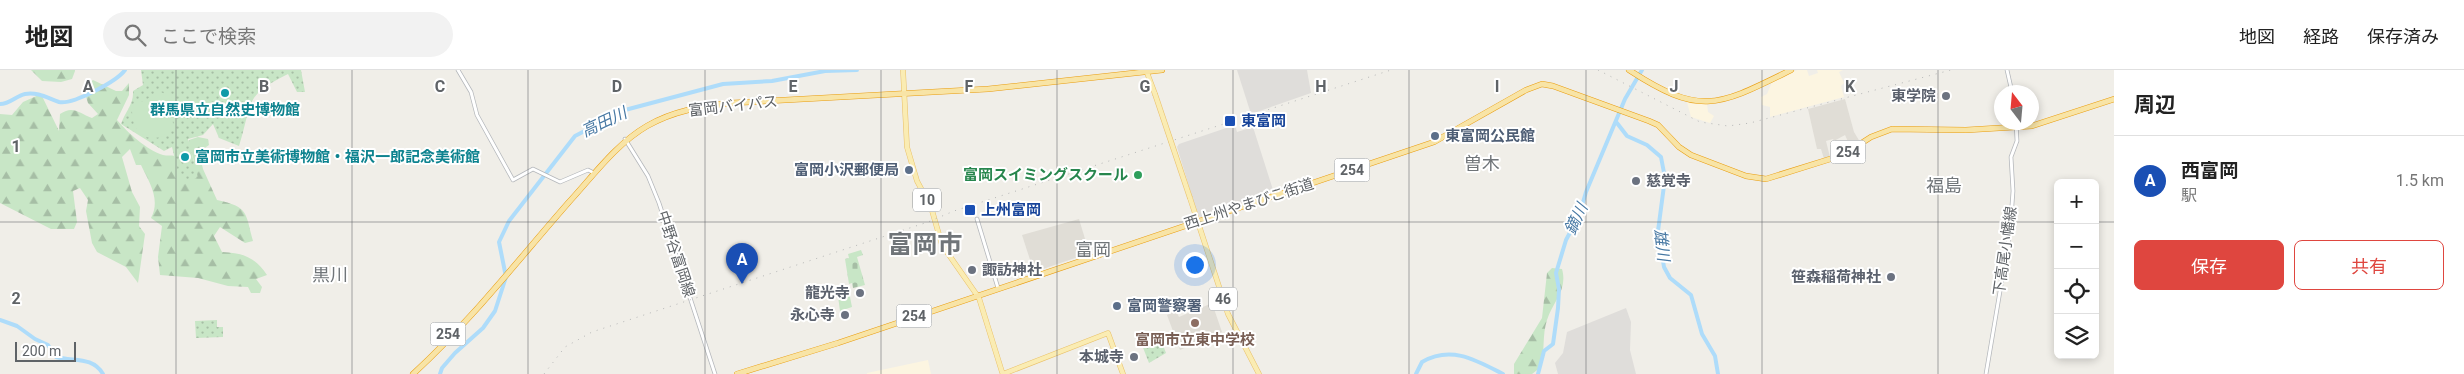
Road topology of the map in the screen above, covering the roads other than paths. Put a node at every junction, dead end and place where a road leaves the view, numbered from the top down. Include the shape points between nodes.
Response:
1 (458, 70) edge
2 (903, 70) edge
3 (1138, 70) edge
4 (1162, 70) edge
5 (1629, 70) edge
6 (1633, 70) edge
7 (1784, 70) edge
8 (1791, 70) edge
9 (2006, 70) edge
10 (1147, 71) edge
11 (2010, 85) edge
12 (1655, 86) junction
13 (904, 92) junction
14 (2114, 99) edge
15 (2039, 125) edge
16 (1994, 127) edge
17 (2016, 130) edge
18 (625, 140) junction
19 (614, 152) junction
20 (615, 160) dead end
21 (584, 172) junction
22 (594, 173) junction
23 (586, 180) junction
24 (977, 219) dead end
25 (1197, 220) junction
26 (511, 265) junction
27 (998, 288) junction
28 (486, 294) junction
29 (977, 296) junction
30 (408, 374) edge
31 (413, 374) edge
32 (715, 374) edge
33 (737, 374) edge
34 (1004, 374) edge
35 (1123, 374) edge
36 (1259, 374) edge
37 (1986, 374) edge

1 - 21 main road via 471,92 477,115 513,180 532,169 560,182
2 - 13 main road, 10
3 - 13 highway, 富岡バイパス / 254 via 1009,85
4 - 10 highway, 富岡バイパス / 254
5 - 12 highway
6 - 12 highway
7 - 12 highway via 1734,93 1715,98 1683,96
8 - 12 highway via 1738,95 1713,101 1683,99
9 - 11 main road
10 - 13 highway, 富岡バイパス / 254 via 1013,87
10 - 25 main road, 46, bridge
13 - 18 highway, 富岡バイパス / 254 via 694,105 658,117
13 - 29 main road, 10 via 907,147 917,181 931,206 942,245
14 - 15 highway, 西上州やまびこ街道 / 254
16 - 25 highway, 西上州やまびこ街道 / 254 via 1892,129 1871,137 1843,155 1766,179 1746,176 1692,155 1658,125 1643,118 1553,86 1538,85 1434,142
17 - 37 main road, 下高尾小幡線 via 2017,141 2011,154 2010,232
18 - 19 highway, 富岡バイパス / 254
18 - 22 highway, 富岡バイパス / 254
18 - 32 main road, 中野谷富岡線 via 648,176 659,203
19 - 20 highway
19 - 22 highway, 富岡バイパス / 254
21 - 22 main road
21 - 23 main road
22 - 23 highway, 富岡バイパス / 254
22 - 26 highway, 富岡バイパス / 254
23 - 26 highway, 富岡バイパス / 254
24 - 27 main road
25 - 27 highway, 西上州やまびこ街道 / 254
25 - 36 main road, 46 via 1228,314
26 - 28 highway, 富岡バイパス / 254
27 - 29 highway, 西上州やまびこ街道 / 254
28 - 30 highway, 富岡バイパス / 254
28 - 31 highway, 富岡バイパス / 254
29 - 33 highway, 西上州やまびこ街道 / 254
29 - 34 main road
34 - 35 main road via 1108,333

